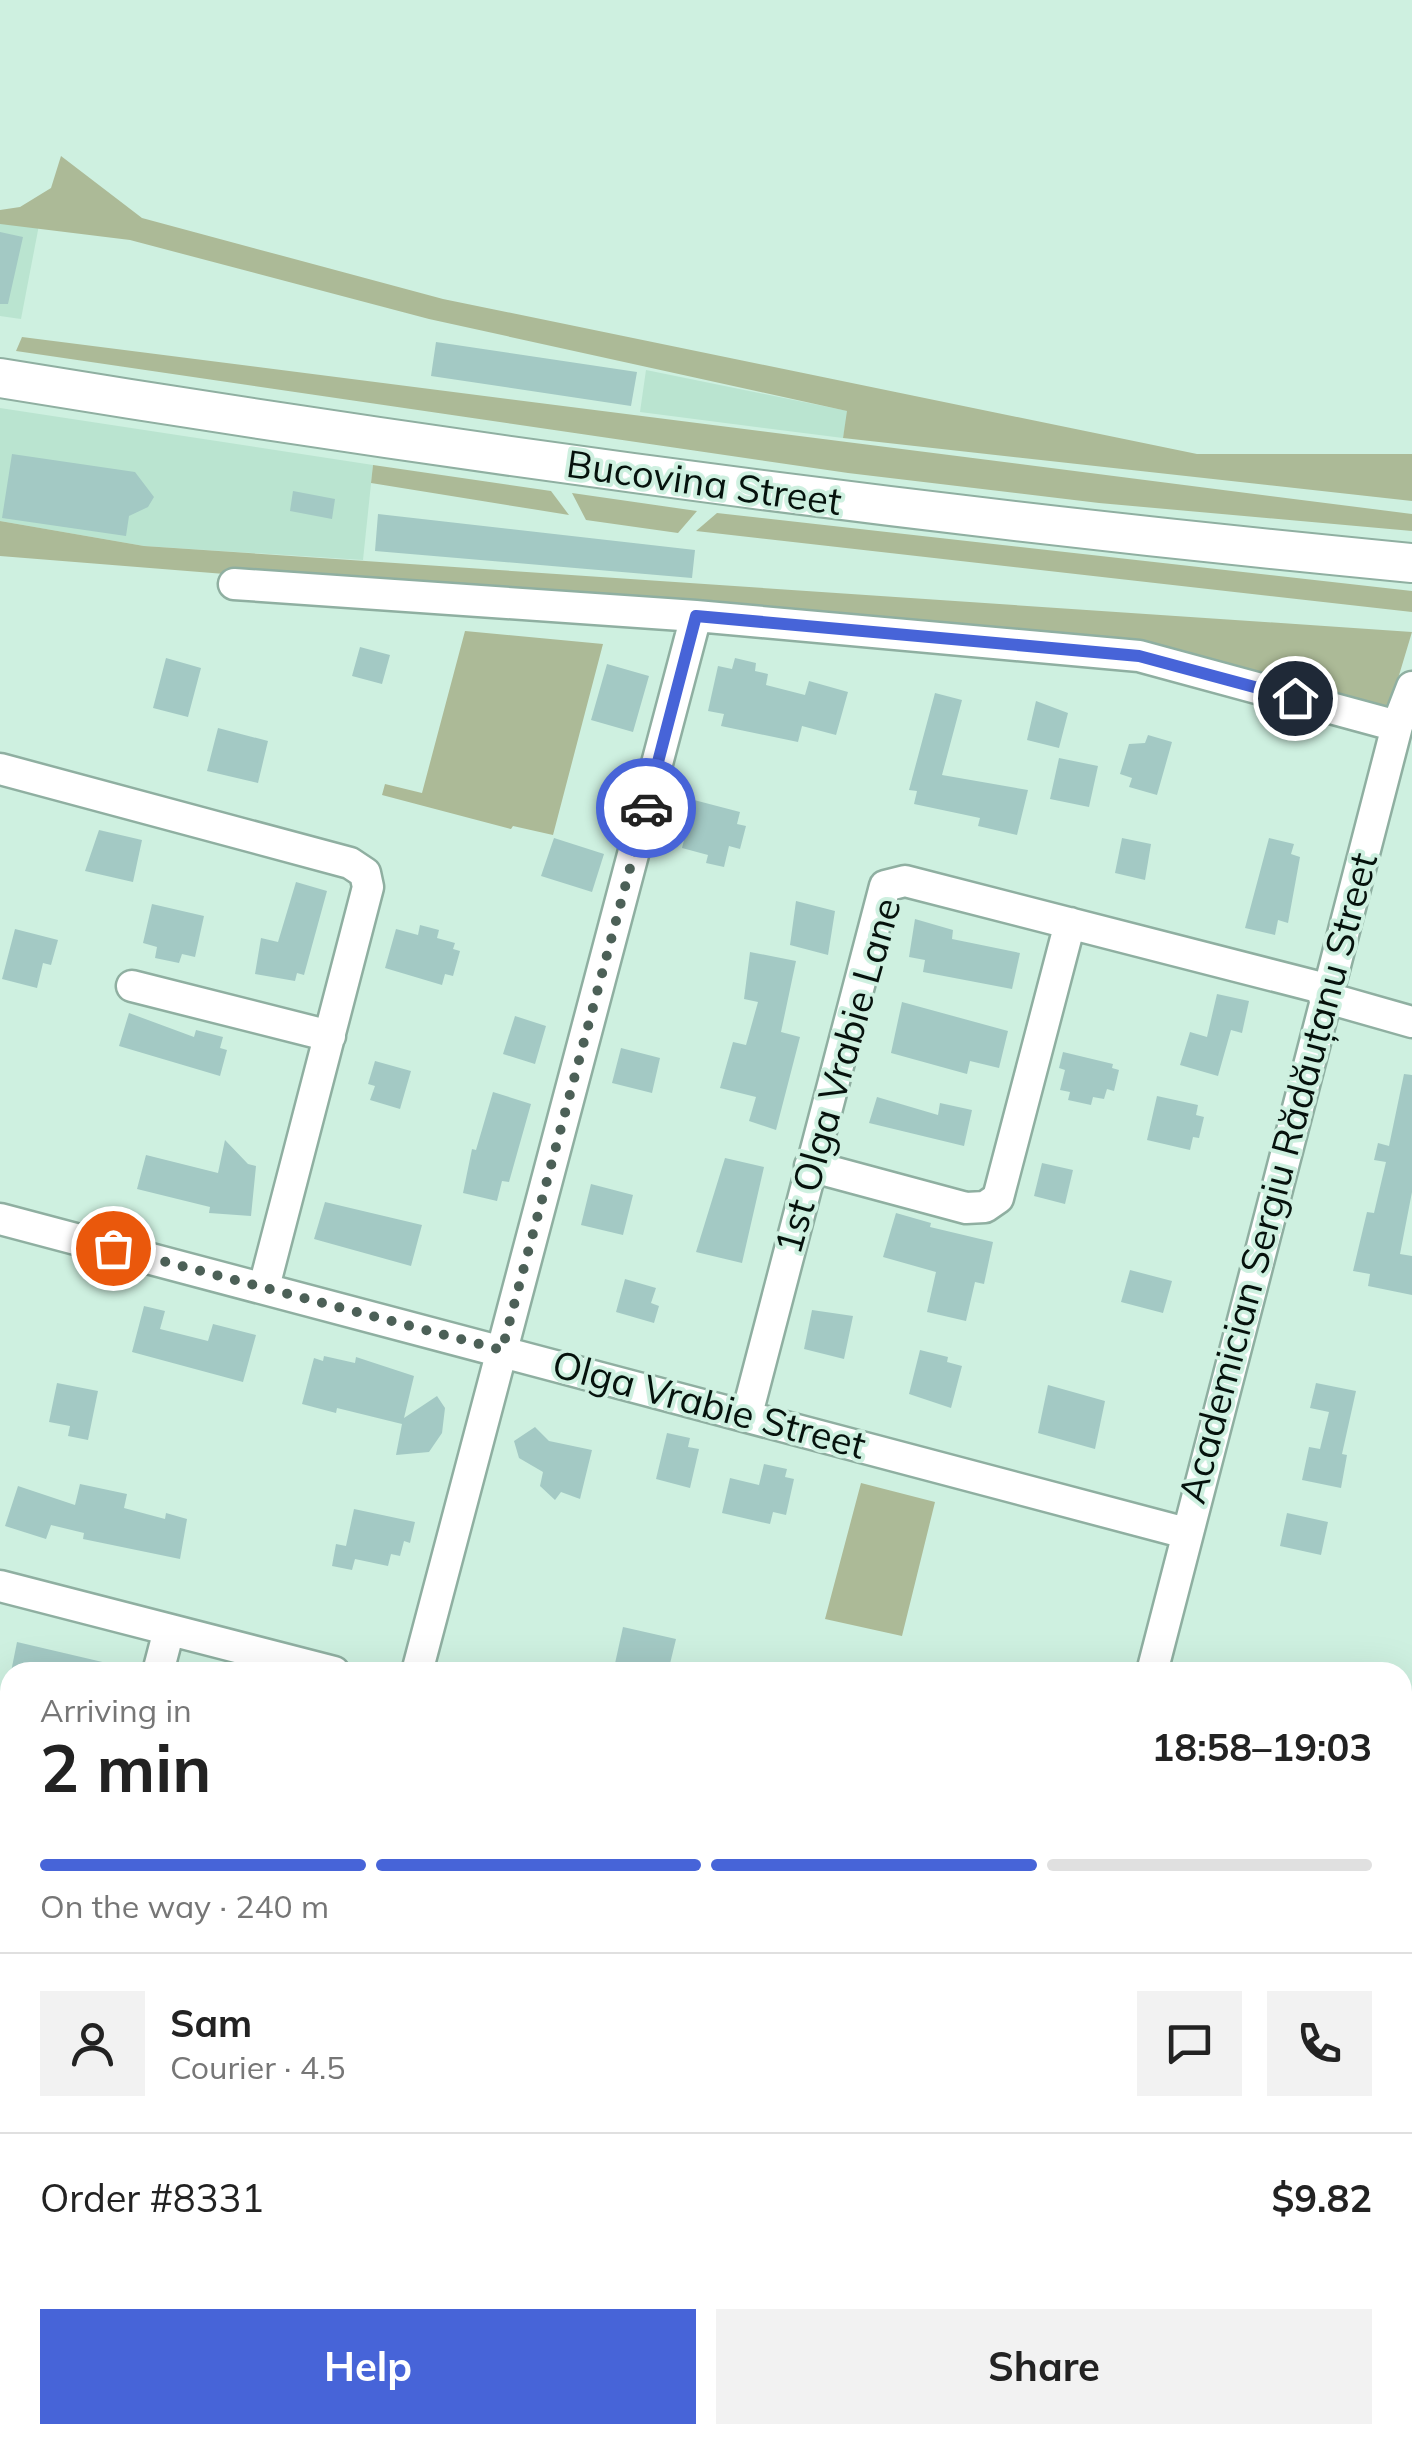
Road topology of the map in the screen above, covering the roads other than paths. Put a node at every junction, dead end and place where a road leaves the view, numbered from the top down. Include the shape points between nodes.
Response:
1 (0, 378) edge
2 (1412, 564) edge
3 (234, 584) dead end
4 (696, 616) junction
5 (1412, 687) edge
6 (1397, 726) junction
7 (0, 769) edge
8 (1070, 922) junction
9 (132, 986) dead end
10 (1325, 993) junction
11 (1412, 1022) edge
12 (330, 1036) junction
13 (810, 1166) junction
14 (0, 1219) edge
15 (264, 1287) junction
16 (502, 1350) junction
17 (746, 1414) junction
18 (1186, 1533) junction
19 (0, 1586) edge
20 (169, 1630) junction
21 (161, 1662) edge
22 (295, 1662) edge
23 (421, 1662) edge
24 (1154, 1662) edge

1 - 2 main road, Bucovina Street via 760,492
3 - 4 street
4 - 6 street via 1139,656
4 - 16 street
5 - 6 street, Academician Sergiu Rădăuțanu Street
6 - 10 street, Academician Sergiu Rădăuțanu Street
7 - 12 street via 358,866 368,887
8 - 10 street, 1st Olga Vrabie Lane
8 - 13 street, 1st Olga Vrabie Lane via 905,880 886,886
8 - 13 street via 998,1198 966,1208
9 - 12 street
10 - 11 street, 1st Olga Vrabie Lane
10 - 18 street, Academician Sergiu Rădăuțanu Street
12 - 15 street
13 - 17 street, 1st Olga Vrabie Lane
14 - 15 street, Olga Vrabie Street
15 - 16 street, Olga Vrabie Street
16 - 17 street, Olga Vrabie Street
16 - 23 street
17 - 18 street, Olga Vrabie Street
18 - 24 street, Academician Sergiu Rădăuțanu Street
19 - 20 street
20 - 21 street
20 - 22 street

